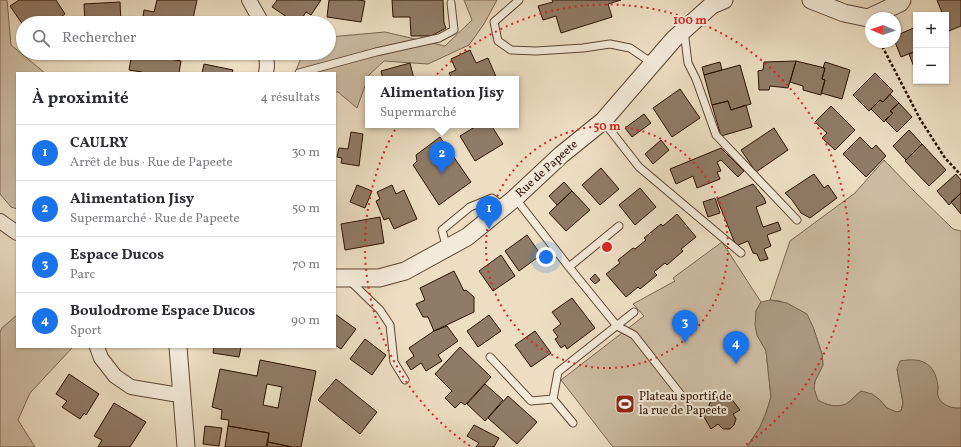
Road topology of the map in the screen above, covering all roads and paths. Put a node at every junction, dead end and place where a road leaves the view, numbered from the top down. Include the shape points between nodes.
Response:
1 (249, 0) edge
2 (519, 0) edge
3 (724, 0) edge
4 (811, 0) edge
5 (902, 0) edge
6 (451, 3) dead end
7 (258, 16) edge
8 (684, 29) junction
9 (883, 48) edge
10 (267, 60) edge
11 (652, 63) junction
12 (266, 72) edge
13 (303, 72) edge
14 (603, 121) junction
15 (961, 175) edge
16 (510, 203) junction
17 (797, 220) dead end
18 (0, 221) edge
19 (619, 226) dead end
20 (16, 232) edge
21 (741, 253) dead end
22 (568, 267) junction
23 (341, 278) edge
24 (634, 312) dead end
25 (617, 326) junction
26 (96, 348) edge
27 (178, 348) edge
28 (490, 357) dead end
29 (405, 380) dead end
30 (182, 394) junction
31 (681, 395) dead end
32 (553, 399) junction
33 (573, 423) dead end
34 (186, 447) edge

1 - 7 street
2 - 11 lane via 494,22 498,41 511,50 561,50 610,44 630,48
3 - 8 street, Rue de Papeete via 712,4
4 - 5 street via 844,13 868,18
6 - 13 lane via 454,30 439,38
8 - 11 street, Rue de Papeete
8 - 17 lane via 688,63 716,135
9 - 15 path via 920,119 945,158
10 - 12 street
11 - 14 street, Rue de Papeete
14 - 16 street, Rue de Papeete
14 - 21 lane via 639,167
16 - 22 lane
16 - 23 street, Rue de Papeete via 467,236 405,271 379,278
18 - 20 street
19 - 22 lane
22 - 25 lane
23 - 29 lane via 380,310 390,324 394,362
24 - 25 lane
25 - 31 lane via 634,335
25 - 32 lane via 558,372
26 - 30 street via 115,376 131,387
27 - 30 street
28 - 32 lane via 531,401
30 - 34 street
32 - 33 lane

